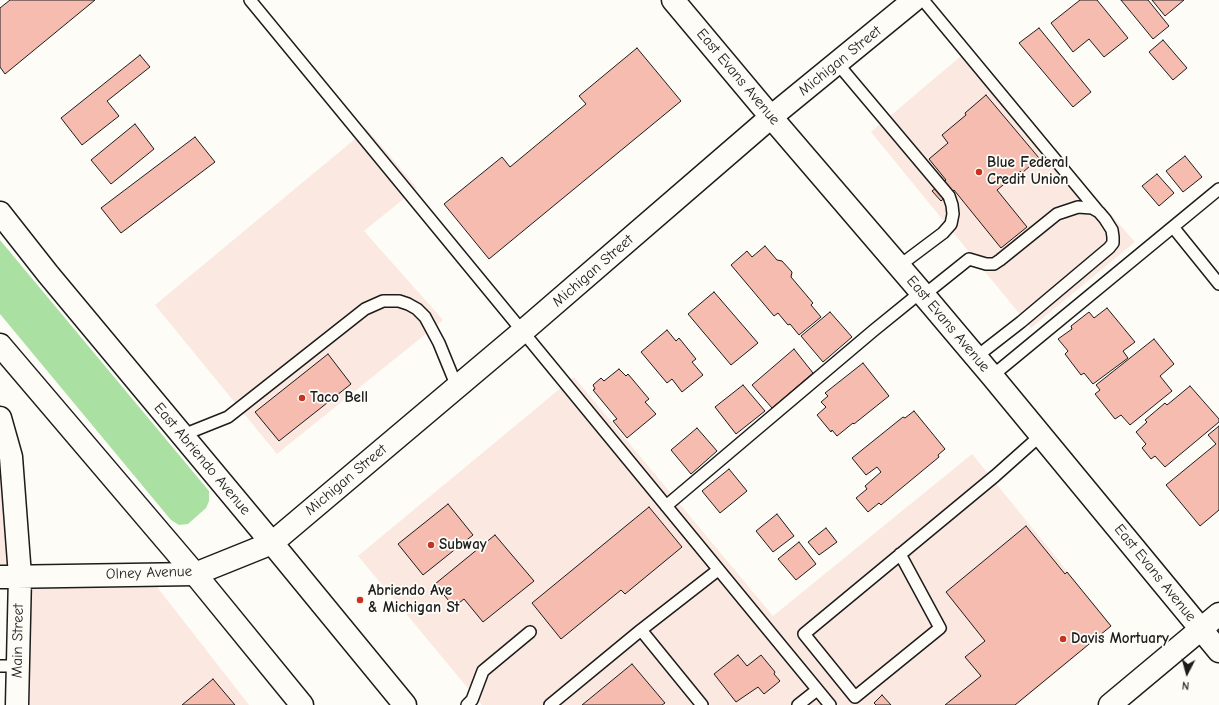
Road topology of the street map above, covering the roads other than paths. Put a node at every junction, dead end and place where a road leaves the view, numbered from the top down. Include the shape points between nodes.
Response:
1 (250, 0) edge
2 (673, 0) edge
3 (914, 0) edge
4 (922, 0) edge
5 (837, 63) junction
6 (770, 117) junction
7 (1219, 189) edge
8 (1099, 212) junction
9 (0, 213) edge
10 (1173, 227) junction
11 (899, 266) junction
12 (1219, 284) edge
13 (922, 294) junction
14 (522, 332) junction
15 (0, 345) edge
16 (976, 357) junction
17 (992, 376) junction
18 (457, 387) junction
19 (0, 418) edge
20 (183, 435) junction
21 (1041, 435) junction
22 (666, 506) junction
23 (272, 542) junction
24 (900, 554) junction
25 (718, 570) junction
26 (195, 574) junction
27 (10, 576) edge
28 (1219, 614) edge
29 (1200, 629) junction
30 (641, 630) junction
31 (530, 632) dead end
32 (1219, 651) edge
33 (9, 666) edge
34 (817, 690) junction
35 (17, 705) edge
36 (302, 705) edge
37 (405, 705) edge
38 (467, 705) edge
39 (550, 705) edge
40 (702, 705) edge
41 (798, 705) edge
42 (830, 705) edge
43 (1110, 705) edge

1 - 14 lane
2 - 6 street, East Evans Avenue
3 - 5 street, Michigan Street
4 - 8 lane
5 - 6 street, Michigan Street
5 - 11 lane via 949,196 952,205 951,224
6 - 11 street, East Evans Avenue
6 - 14 street, Michigan Street
7 - 10 lane
8 - 13 lane via 1092,208 1078,207 1057,214 994,264 969,259
8 - 16 lane via 1112,230 1113,243 1109,248
9 - 20 street, East Abriendo Avenue
10 - 12 lane
10 - 17 lane
11 - 13 street, East Evans Avenue
13 - 16 street, East Evans Avenue
13 - 22 lane via 873,331
14 - 18 street, Michigan Street
14 - 22 lane
15 - 26 street
16 - 17 street, East Evans Avenue
17 - 21 street, East Evans Avenue
18 - 20 lane via 426,317 408,304 382,301 364,308 228,417
18 - 23 street, Michigan Street
19 - 27 street via 11,457
20 - 23 street, East Abriendo Avenue
21 - 24 lane
21 - 29 street, East Evans Avenue
22 - 25 lane
23 - 26 street, Olney Avenue
23 - 37 street, East Abriendo Avenue
24 - 24 lane via 804,634 856,697 940,628
25 - 30 lane
25 - 34 lane
26 - 27 street, Olney Avenue
26 - 36 street
27 - 33 street, Main Street
28 - 29 street
29 - 32 street, East Evans Avenue
29 - 43 street
30 - 39 lane
30 - 40 lane
31 - 38 lane via 484,671 472,700
33 - 35 street, Main Street
34 - 41 lane
34 - 42 lane

